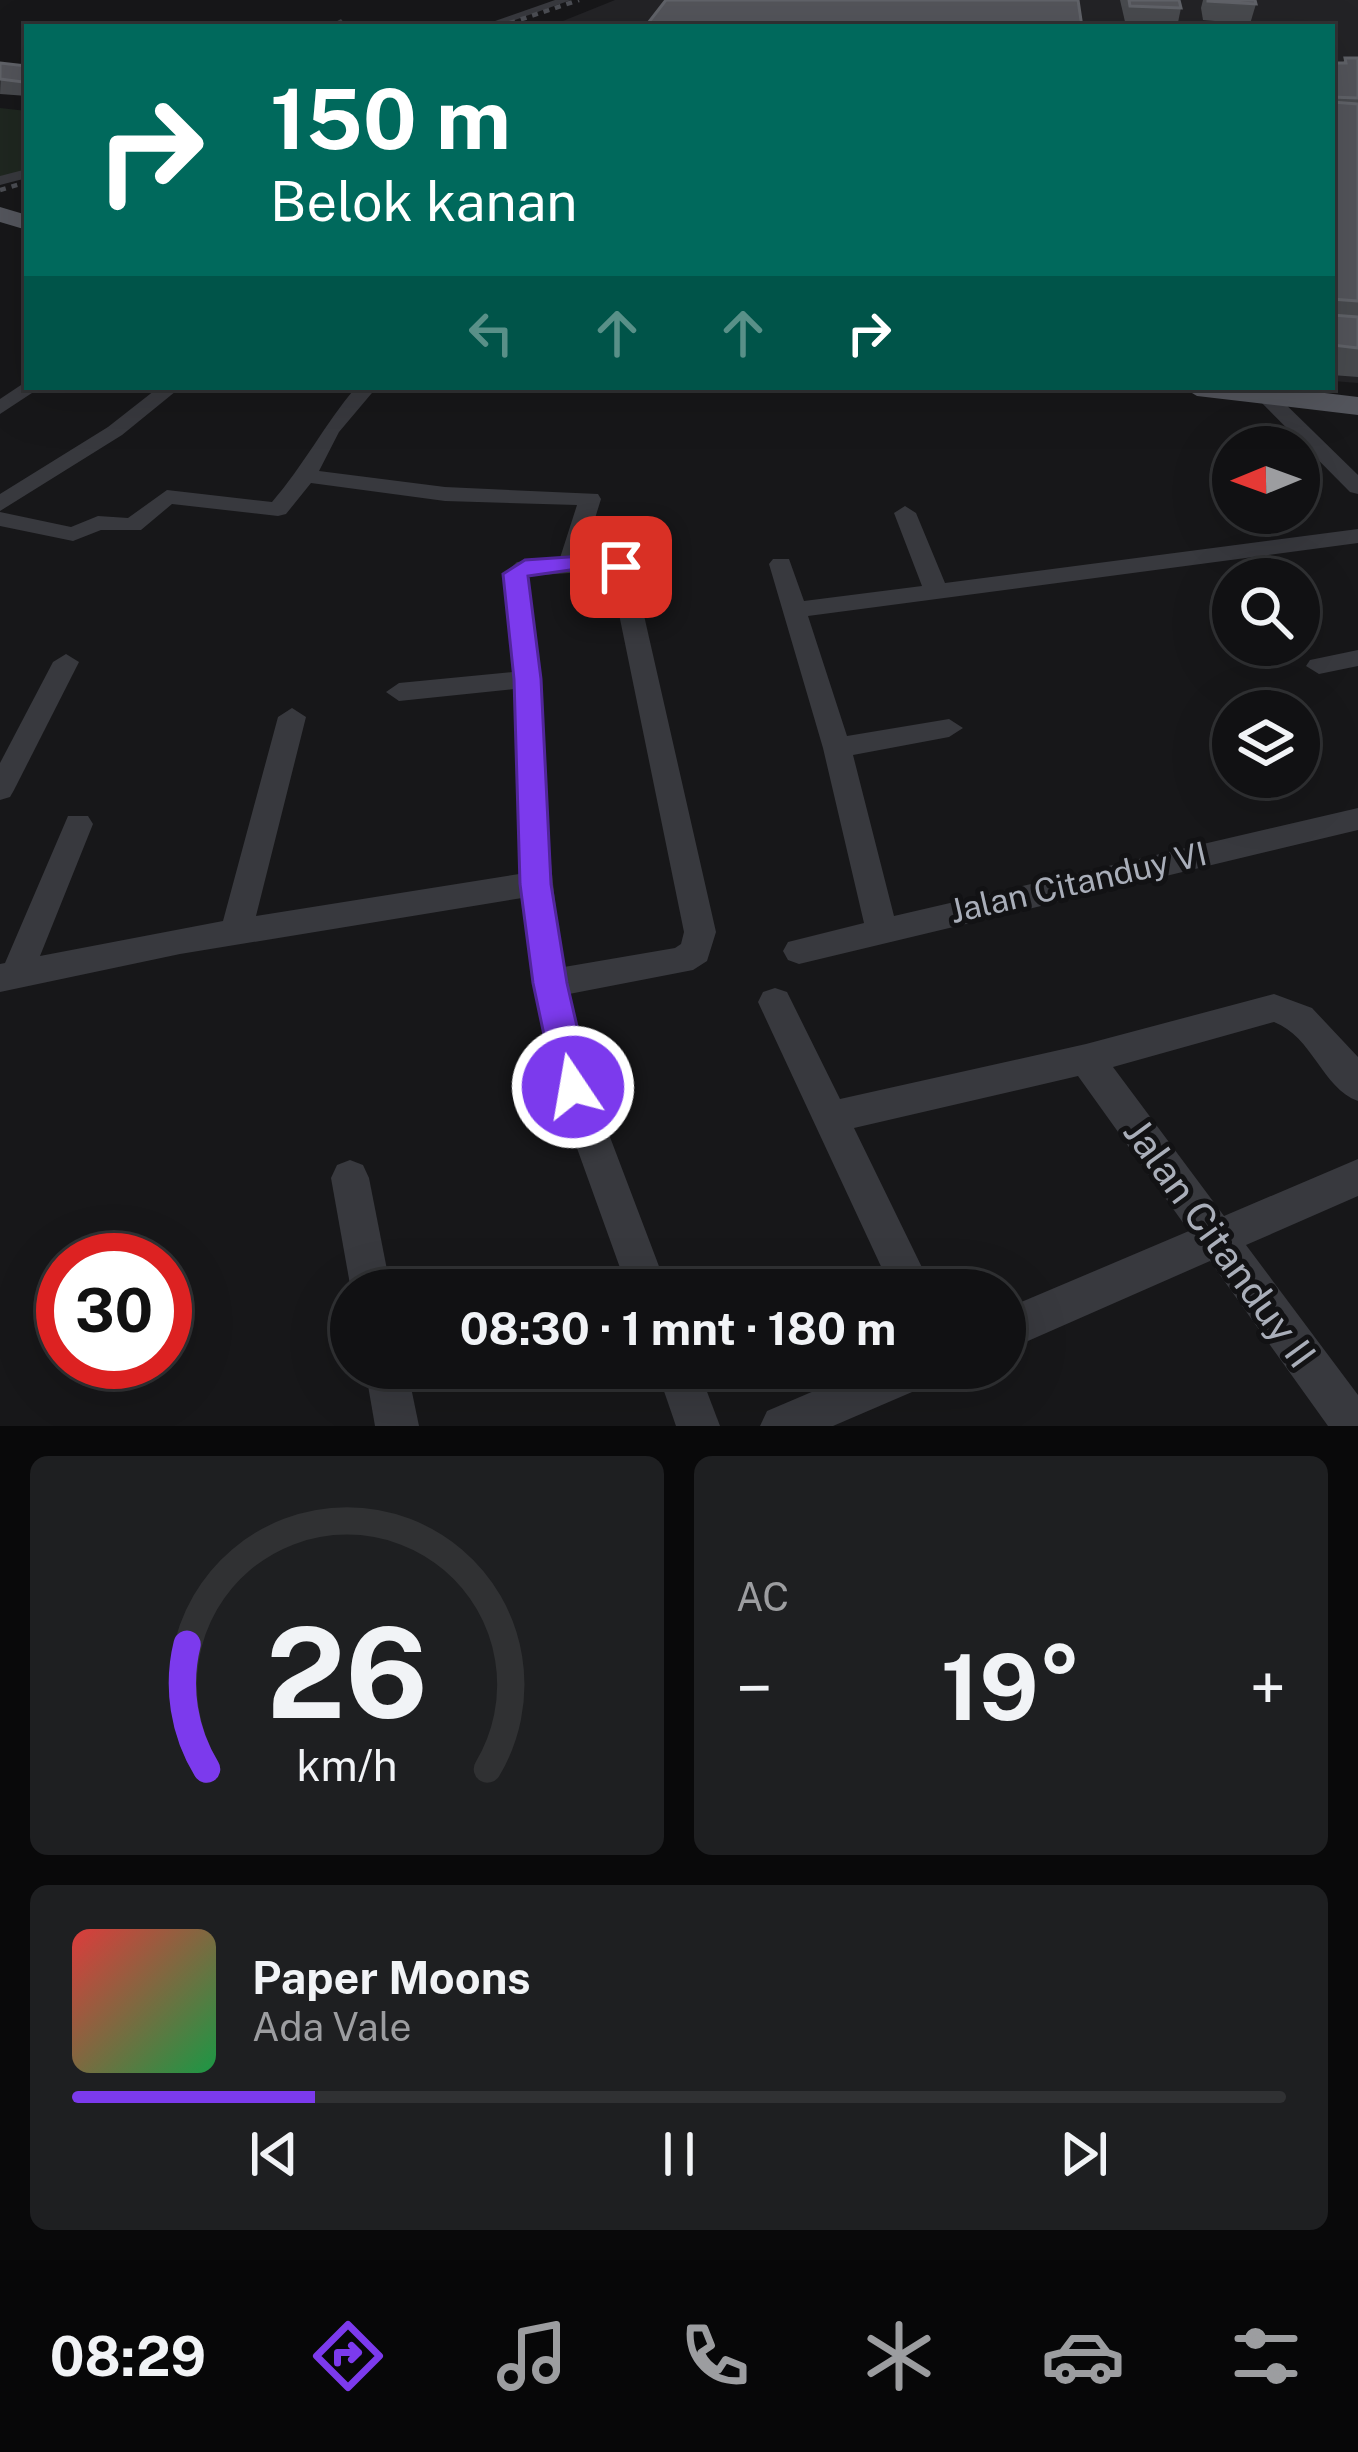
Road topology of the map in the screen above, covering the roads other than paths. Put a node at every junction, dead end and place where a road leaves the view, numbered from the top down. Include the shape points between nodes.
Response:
1 (566, 0) edge
2 (493, 24) edge
3 (167, 390) edge
4 (364, 390) edge
5 (1222, 390) edge
6 (1265, 395) junction
7 (1358, 406) edge
8 (306, 476) junction
9 (1358, 488) edge
10 (0, 504) edge
11 (905, 513) dead end
12 (0, 518) edge
13 (1358, 536) edge
14 (570, 562) junction
15 (781, 564) dead end
16 (937, 593) junction
17 (794, 610) junction
18 (1358, 658) edge
19 (66, 662) dead end
20 (1320, 666) edge
21 (527, 679) junction
22 (399, 692) dead end
23 (292, 717) dead end
24 (949, 728) dead end
25 (837, 748) junction
26 (0, 790) edge
27 (1358, 819) edge
28 (78, 824) dead end
29 (535, 884) junction
30 (881, 928) junction
31 (236, 932) junction
32 (799, 950) dead end
33 (9, 975) edge
34 (550, 983) junction
35 (775, 1002) dead end
36 (1086, 1060) junction
37 (1358, 1085) edge
38 (828, 1118) junction
39 (1358, 1177) edge
40 (350, 1178) dead end
41 (1214, 1238) junction
42 (367, 1269) edge
43 (640, 1269) edge
44 (903, 1269) edge
45 (1026, 1321) edge
46 (390, 1389) edge
47 (684, 1389) edge
48 (869, 1389) edge
49 (398, 1426) edge
50 (698, 1426) edge
51 (782, 1426) edge
52 (1354, 1426) edge

1 - 2 street
3 - 10 street
4 - 8 street
5 - 6 main road
6 - 7 main road
6 - 9 street
8 - 12 street via 278,509 167,497 133,524 98,523 73,534
8 - 14 street via 445,494 590,499
11 - 16 street
13 - 16 street
14 - 21 street via 515,574
14 - 34 street via 621,567 700,932 696,952 681,960
15 - 17 street
16 - 17 street
17 - 25 street
18 - 20 street
19 - 26 street
21 - 22 street
21 - 29 street
23 - 31 street
24 - 25 street
25 - 30 street
27 - 30 street, Jalan Citanduy VI
28 - 33 street
29 - 31 street
29 - 34 street
30 - 32 street, Jalan Citanduy VI
31 - 33 street
34 - 43 street via 573,1087
35 - 38 street
36 - 37 street via 1274,1008 1305,1019
36 - 38 street
36 - 41 street, Jalan Citanduy II
38 - 44 street
39 - 41 street
40 - 42 street
41 - 45 street
41 - 52 street, Jalan Citanduy II
46 - 49 street
47 - 50 street
48 - 51 street

